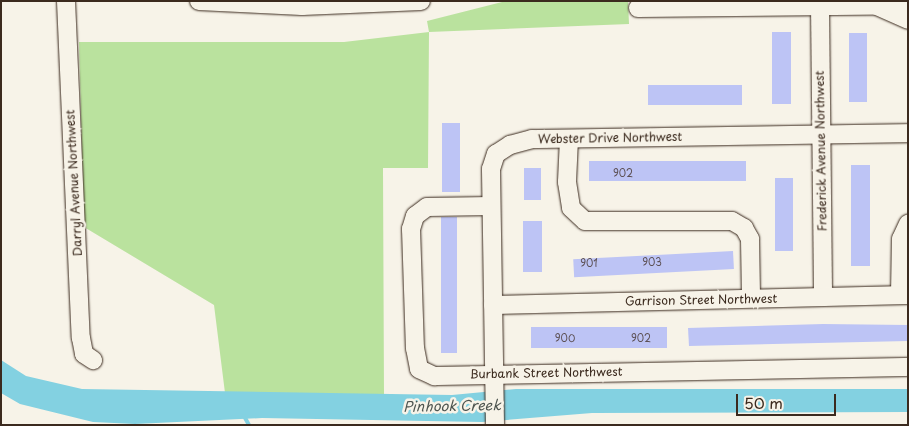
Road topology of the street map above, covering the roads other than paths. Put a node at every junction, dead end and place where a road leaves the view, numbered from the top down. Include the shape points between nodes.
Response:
1 (66, 1) edge
2 (199, 1) edge
3 (421, 1) edge
4 (820, 5) junction
5 (908, 5) edge
6 (876, 6) junction
7 (638, 8) dead end
8 (908, 20) edge
9 (908, 133) edge
10 (820, 134) junction
11 (569, 139) junction
12 (491, 206) junction
13 (908, 224) edge
14 (904, 295) edge
15 (823, 296) junction
16 (752, 298) junction
17 (493, 305) junction
18 (93, 360) dead end
19 (908, 367) edge
20 (495, 374) junction
21 (495, 425) edge

1 - 18 street, Darryl Avenue Northwest via 81,338 84,354
2 - 3 street via 302,6
4 - 6 street
4 - 7 street
4 - 10 street, Frederick Avenue Northwest
5 - 6 street
6 - 8 street
9 - 10 street, Webster Drive Northwest
10 - 11 street, Webster Drive Northwest
10 - 15 street, Frederick Avenue Northwest
11 - 12 street, Webster Drive Northwest via 532,139 510,145 496,154 491,170
11 - 16 street via 567,182 571,208 585,221 732,221 744,228 750,239
12 - 17 street, Webster Drive Northwest
12 - 20 street, Burbank Street Northwest via 427,207 416,216 411,228 418,368 434,376
13 - 14 street via 901,239
14 - 15 street, Garrison Street Northwest
15 - 16 street, Garrison Street Northwest
16 - 17 street, Garrison Street Northwest
17 - 20 street, Webster Drive Northwest
19 - 20 street, Burbank Street Northwest
20 - 21 street, Webster Drive Northwest

